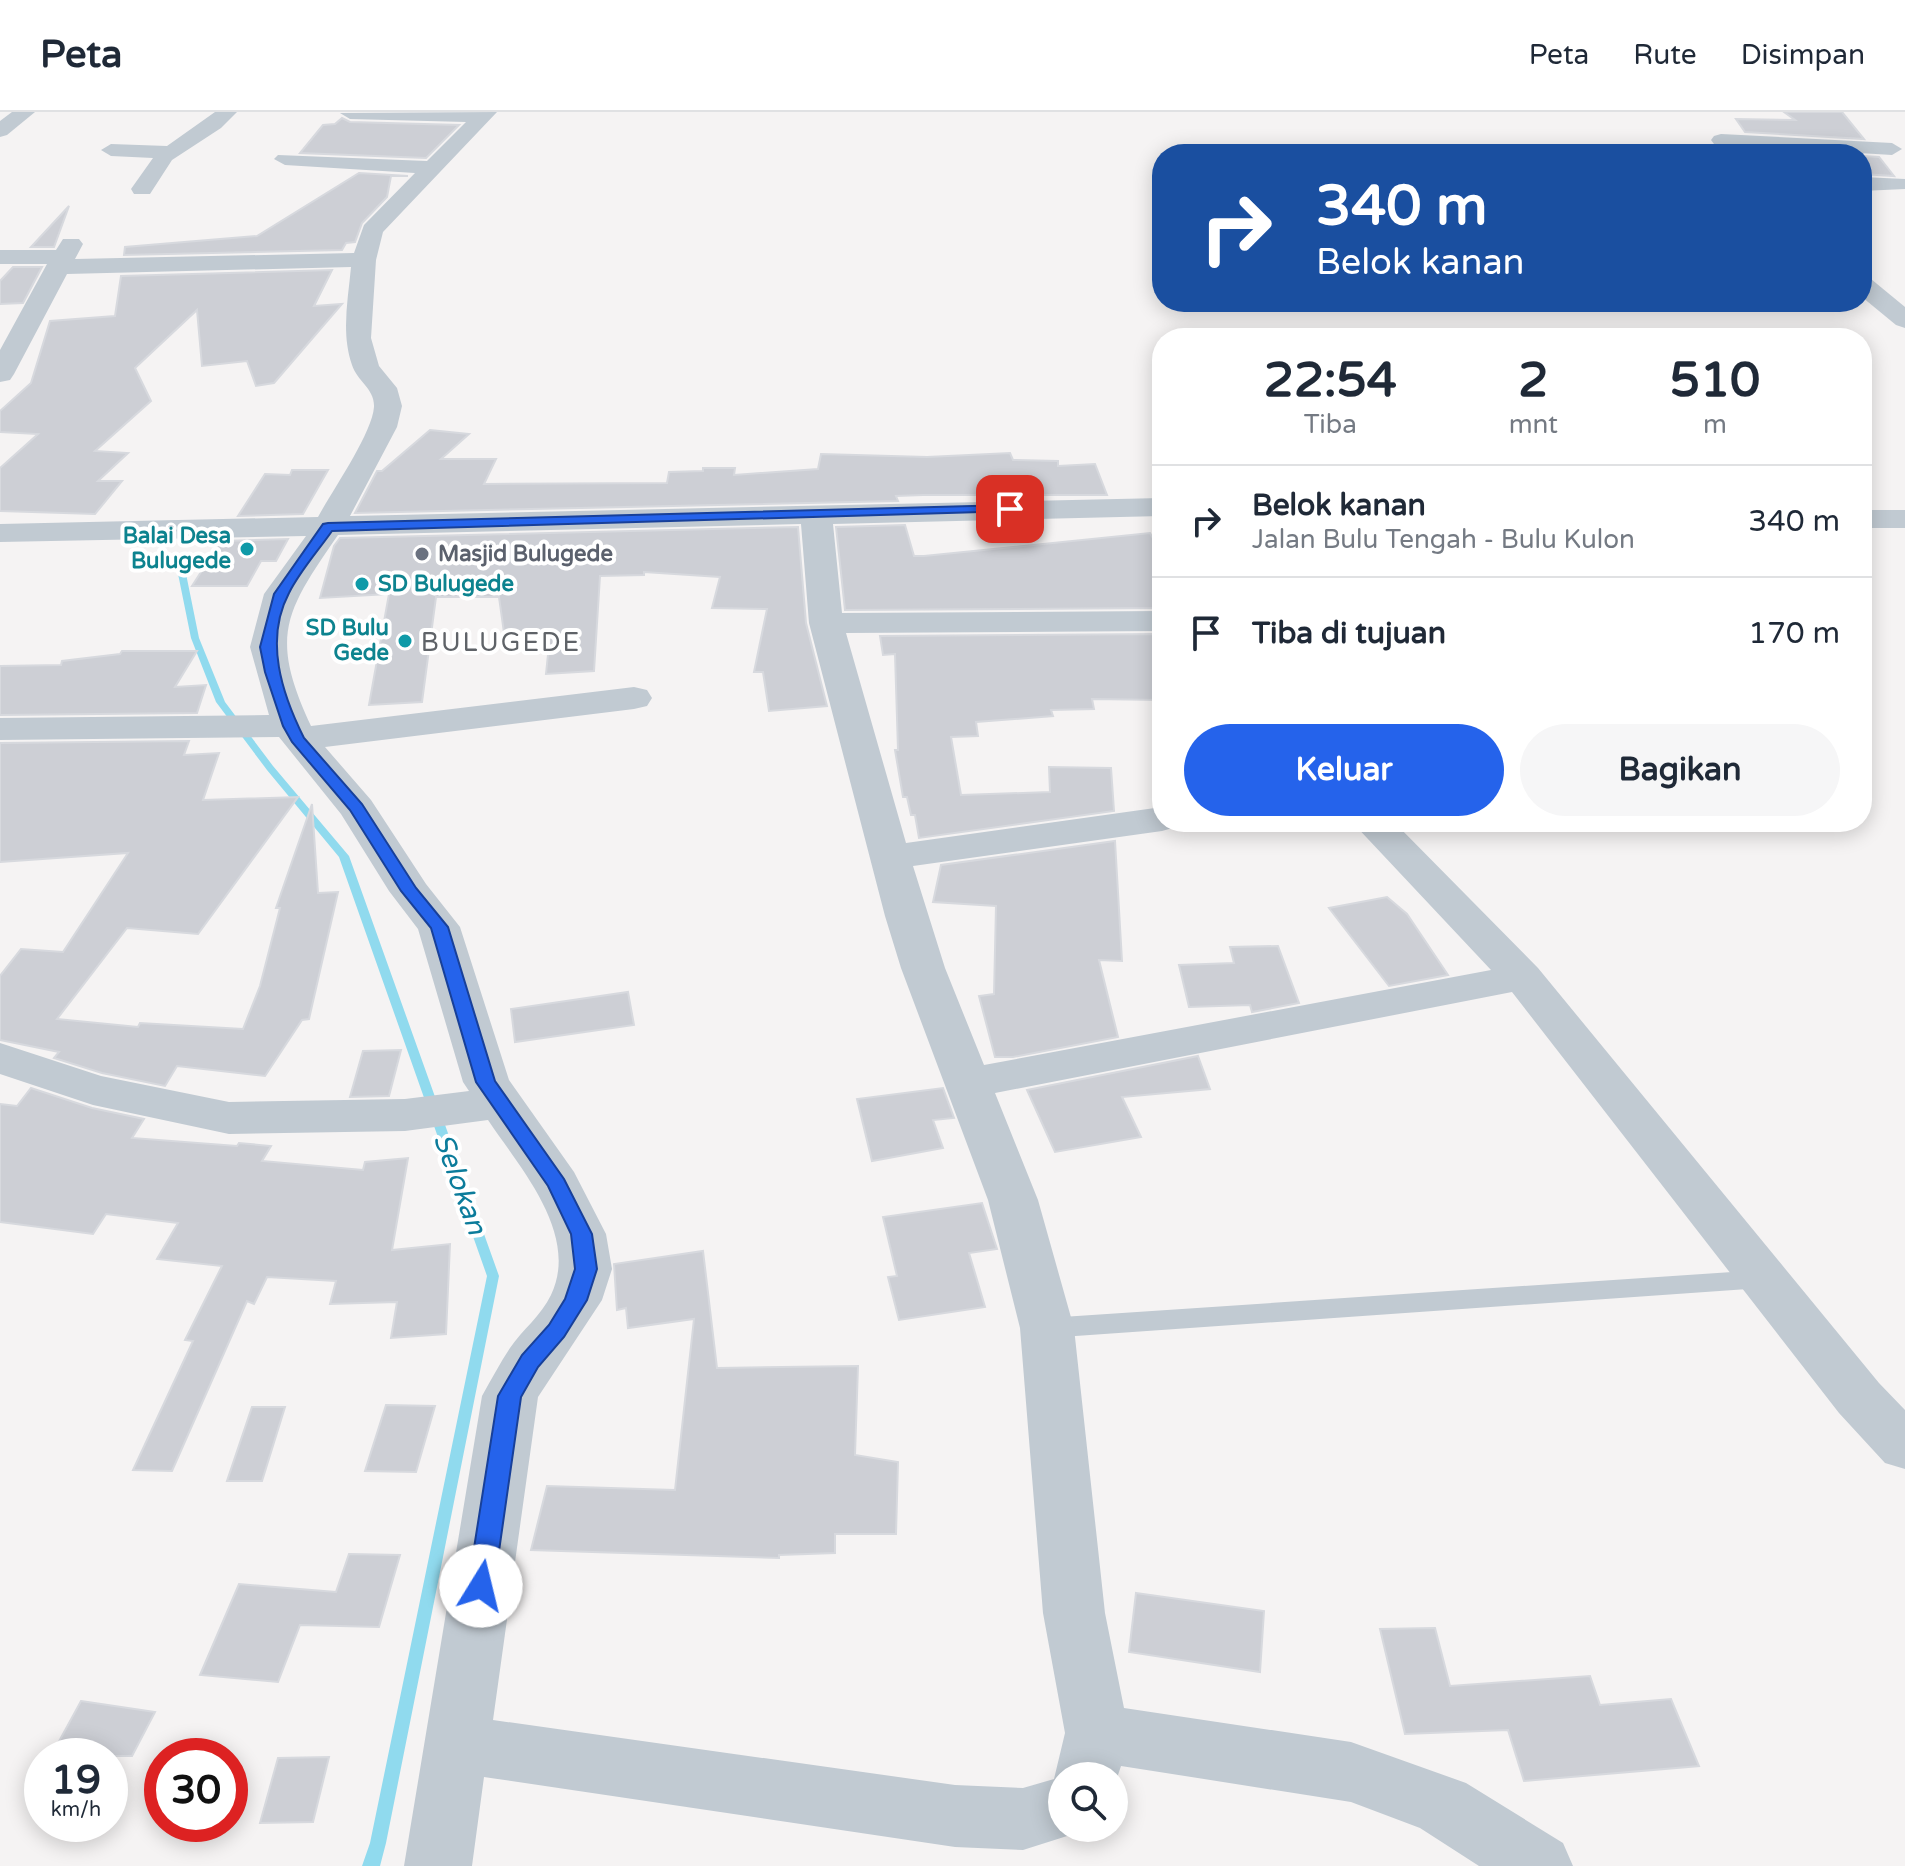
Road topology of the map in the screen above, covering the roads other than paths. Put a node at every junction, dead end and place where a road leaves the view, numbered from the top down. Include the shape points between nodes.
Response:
1 (25, 112) edge
2 (227, 112) edge
3 (350, 113) edge
4 (485, 114) edge
5 (1704, 121) dead end
6 (0, 131) edge
7 (1725, 144) edge
8 (1872, 149) edge
9 (1892, 149) dead end
10 (111, 150) dead end
11 (164, 152) junction
12 (285, 159) dead end
13 (435, 168) junction
14 (1872, 184) edge
15 (1898, 184) dead end
16 (142, 189) dead end
17 (360, 241) junction
18 (0, 257) edge
19 (66, 257) junction
20 (1872, 292) edge
21 (30, 320) junction
22 (1905, 320) edge
23 (0, 321) edge
24 (0, 374) edge
25 (1152, 507) edge
26 (816, 513) junction
27 (1872, 519) edge
28 (1905, 519) edge
29 (328, 527) junction
30 (0, 533) edge
31 (1152, 621) edge
32 (826, 623) junction
33 (634, 698) dead end
34 (0, 729) edge
35 (294, 733) junction
36 (1152, 820) edge
37 (1382, 832) edge
38 (892, 857) junction
39 (1523, 977) junction
40 (0, 1058) edge
41 (969, 1083) junction
42 (488, 1105) junction
43 (1762, 1279) junction
44 (1047, 1328) junction
45 (1905, 1447) edge
46 (457, 1744) junction
47 (1092, 1755) edge
48 (1048, 1812) edge
49 (438, 1866) edge
50 (1539, 1866) edge

1 - 6 street
2 - 11 street
3 - 4 street
4 - 13 street
5 - 7 street
8 - 9 street
10 - 11 street
11 - 16 street
12 - 13 street
13 - 17 street
14 - 15 street
17 - 19 street via 96,267
17 - 29 street via 359,349 388,406 383,427
18 - 19 street
19 - 21 street
20 - 22 street
21 - 23 street
21 - 24 street
25 - 26 street
26 - 29 street
26 - 32 street
27 - 28 street
29 - 30 street
29 - 35 street via 281,594 267,647
31 - 32 street
32 - 38 street
33 - 35 street
34 - 35 street via 233,727
35 - 42 street via 357,808 439,927 486,1082
36 - 38 street
37 - 39 street
38 - 41 street via 923,968
39 - 41 street
39 - 43 street
40 - 42 street via 93,1090 229,1118 405,1115
41 - 44 street via 1013,1200
42 - 46 street via 557,1184 581,1234 586,1269 576,1300 510,1396
43 - 44 lane
43 - 45 street
44 - 47 street
46 - 48 street via 955,1816 1023,1819
46 - 49 street
47 - 50 street via 1351,1772 1442,1805

